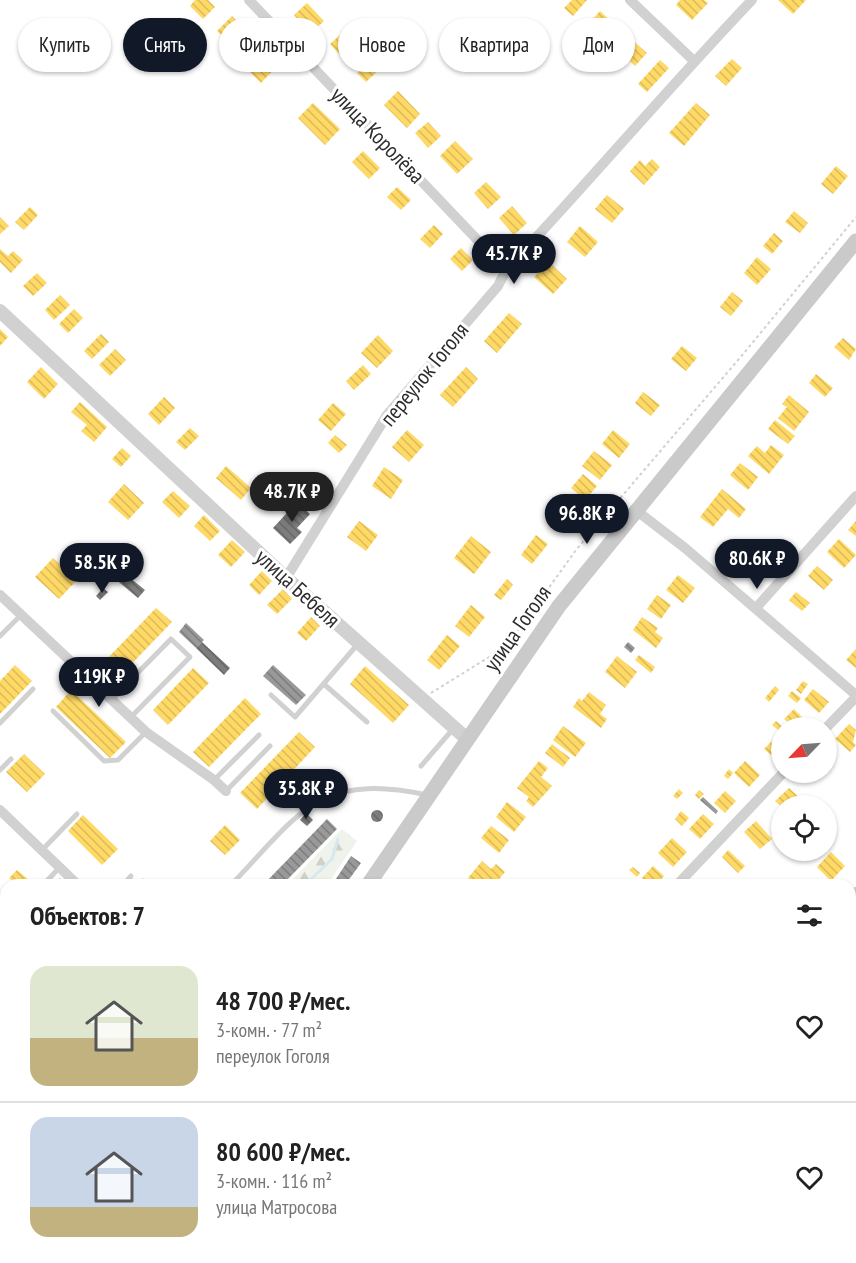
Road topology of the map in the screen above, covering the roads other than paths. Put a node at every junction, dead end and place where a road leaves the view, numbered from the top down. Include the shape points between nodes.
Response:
1 (249, 0) edge
2 (630, 0) edge
3 (752, 0) edge
4 (694, 61) junction
5 (856, 242) edge
6 (506, 270) junction
7 (0, 311) edge
8 (856, 496) edge
9 (636, 511) junction
10 (286, 578) junction
11 (0, 595) edge
12 (756, 608) junction
13 (21, 615) junction
14 (0, 636) edge
15 (358, 643) junction
16 (325, 685) junction
17 (33, 689) dead end
18 (271, 695) dead end
19 (856, 696) edge
20 (111, 700) junction
21 (53, 711) dead end
22 (836, 717) edge
23 (130, 718) junction
24 (368, 722) dead end
25 (0, 723) edge
26 (454, 728) junction
27 (146, 732) junction
28 (259, 735) dead end
29 (467, 739) junction
30 (270, 746) dead end
31 (12, 759) dead end
32 (422, 766) dead end
33 (0, 770) edge
34 (214, 780) junction
35 (774, 783) edge
36 (226, 791) joint
37 (428, 795) junction
38 (0, 810) edge
39 (77, 814) dead end
40 (42, 850) junction
41 (60, 867) junction
42 (131, 876) dead end
43 (49, 879) edge
44 (72, 879) edge
45 (128, 879) edge
46 (237, 879) edge
47 (372, 879) edge
48 (683, 879) edge

1 - 6 street, улица Королёва
2 - 4 street
3 - 4 street, переулок Гоголя
4 - 6 street, переулок Гоголя via 591,181
5 - 9 main road, улица Гоголя
6 - 10 street, переулок Гоголя via 498,286 387,415
7 - 10 street, улица Бебеля
8 - 12 street
9 - 12 street
9 - 29 main road, улица Гоголя via 559,606
10 - 15 street, улица Бебеля
11 - 13 street
12 - 19 street
13 - 14 lane
13 - 20 street
15 - 16 lane
15 - 26 street, улица Бебеля
16 - 18 lane via 295,717
16 - 24 lane
17 - 25 lane
19 - 22 street
20 - 23 street
20 - 23 lane via 171,639 190,657
21 - 27 lane via 104,761 118,760
23 - 27 street
26 - 29 street, улица Бебеля
26 - 32 lane
27 - 34 street
28 - 34 lane
29 - 37 main road, улица Гоголя
30 - 36 lane
31 - 33 lane
34 - 36 street
35 - 48 street
37 - 46 lane via 396,788 352,788 325,796 302,810
37 - 47 main road, улица Гоголя
38 - 40 street
39 - 40 lane
40 - 41 street
41 - 43 lane
41 - 44 street
42 - 45 lane

